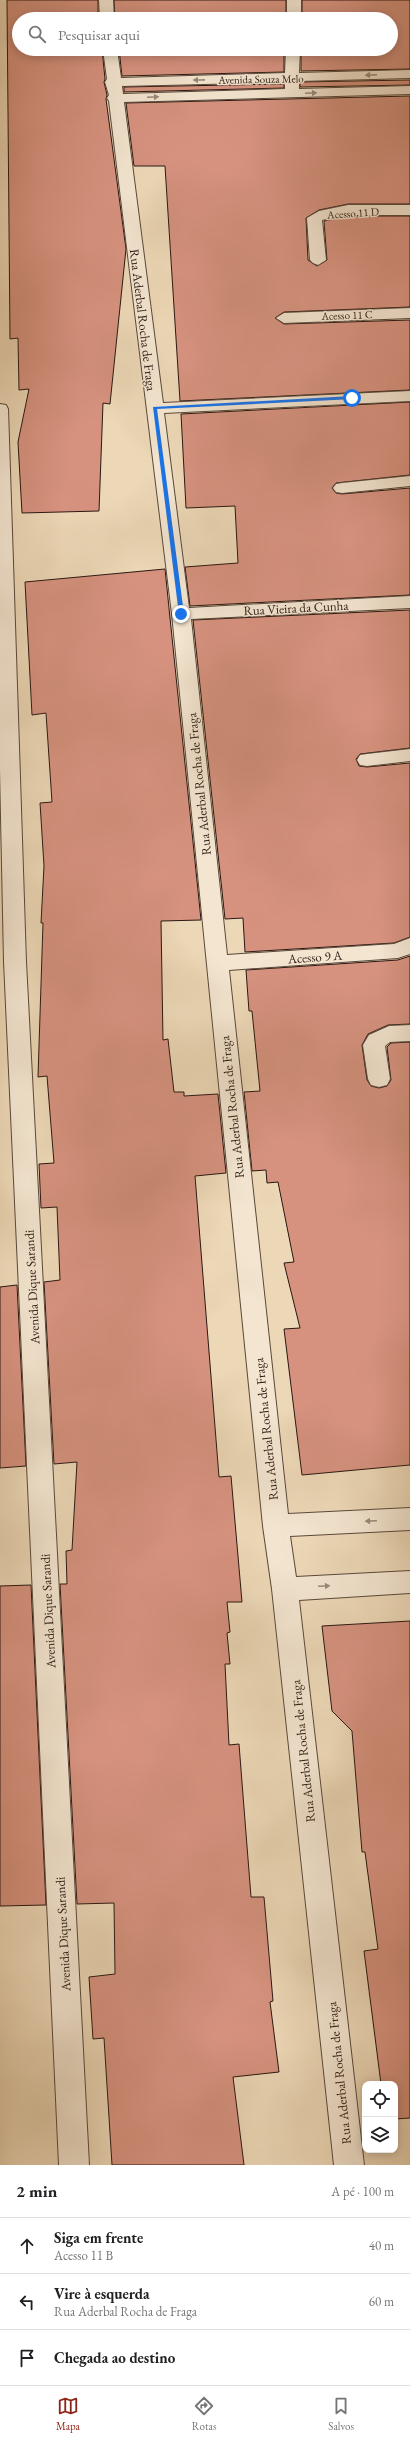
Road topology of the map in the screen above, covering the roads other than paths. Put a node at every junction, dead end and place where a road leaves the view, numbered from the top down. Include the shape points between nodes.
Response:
1 (106, 0) edge
2 (294, 0) edge
3 (107, 12) edge
4 (294, 12) edge
5 (111, 56) edge
6 (293, 56) edge
7 (410, 74) edge
8 (292, 78) junction
9 (113, 90) junction
10 (410, 90) edge
11 (292, 93) junction
12 (410, 210) edge
13 (318, 260) dead end
14 (410, 313) edge
15 (284, 318) dead end
16 (410, 396) edge
17 (154, 408) junction
18 (0, 409) edge
19 (410, 481) edge
20 (342, 488) dead end
21 (410, 602) edge
22 (181, 614) junction
23 (410, 755) edge
24 (366, 760) dead end
25 (410, 945) edge
26 (218, 963) junction
27 (410, 1033) edge
28 (379, 1079) dead end
29 (410, 1519) edge
30 (276, 1526) junction
31 (410, 1582) edge
32 (285, 1588) junction
33 (74, 2165) edge
34 (350, 2165) edge

1 - 3 street
2 - 4 street
5 - 9 street, Rua Aderbal Rocha de Fraga
6 - 8 street
7 -> 8 street, Avenida Souza Melo
8 -> 9 street, Avenida Souza Melo
8 - 11 street
9 -> 11 street, Avenida Souza Melo
9 - 17 street, Rua Aderbal Rocha de Fraga
11 -> 10 street, Avenida Souza Melo
12 - 13 street, Acesso 11 D via 339,211 320,215 315,218 314,224
14 - 15 street, Acesso 11 C
16 - 17 street
17 - 22 street, Rua Aderbal Rocha de Fraga
18 - 33 street, Avenida Dique Sarandi via 15,962
19 - 20 street
21 - 22 street, Rua Vieira da Cunha
22 - 26 street, Rua Aderbal Rocha de Fraga
23 - 24 street
25 - 26 street, Acesso 9 A via 398,952
26 - 30 street, Rua Aderbal Rocha de Fraga
27 - 28 street via 385,1035 376,1040 374,1045
29 -> 30 street
30 - 32 street, Rua Aderbal Rocha de Fraga
32 -> 31 street
32 - 34 street, Rua Aderbal Rocha de Fraga

